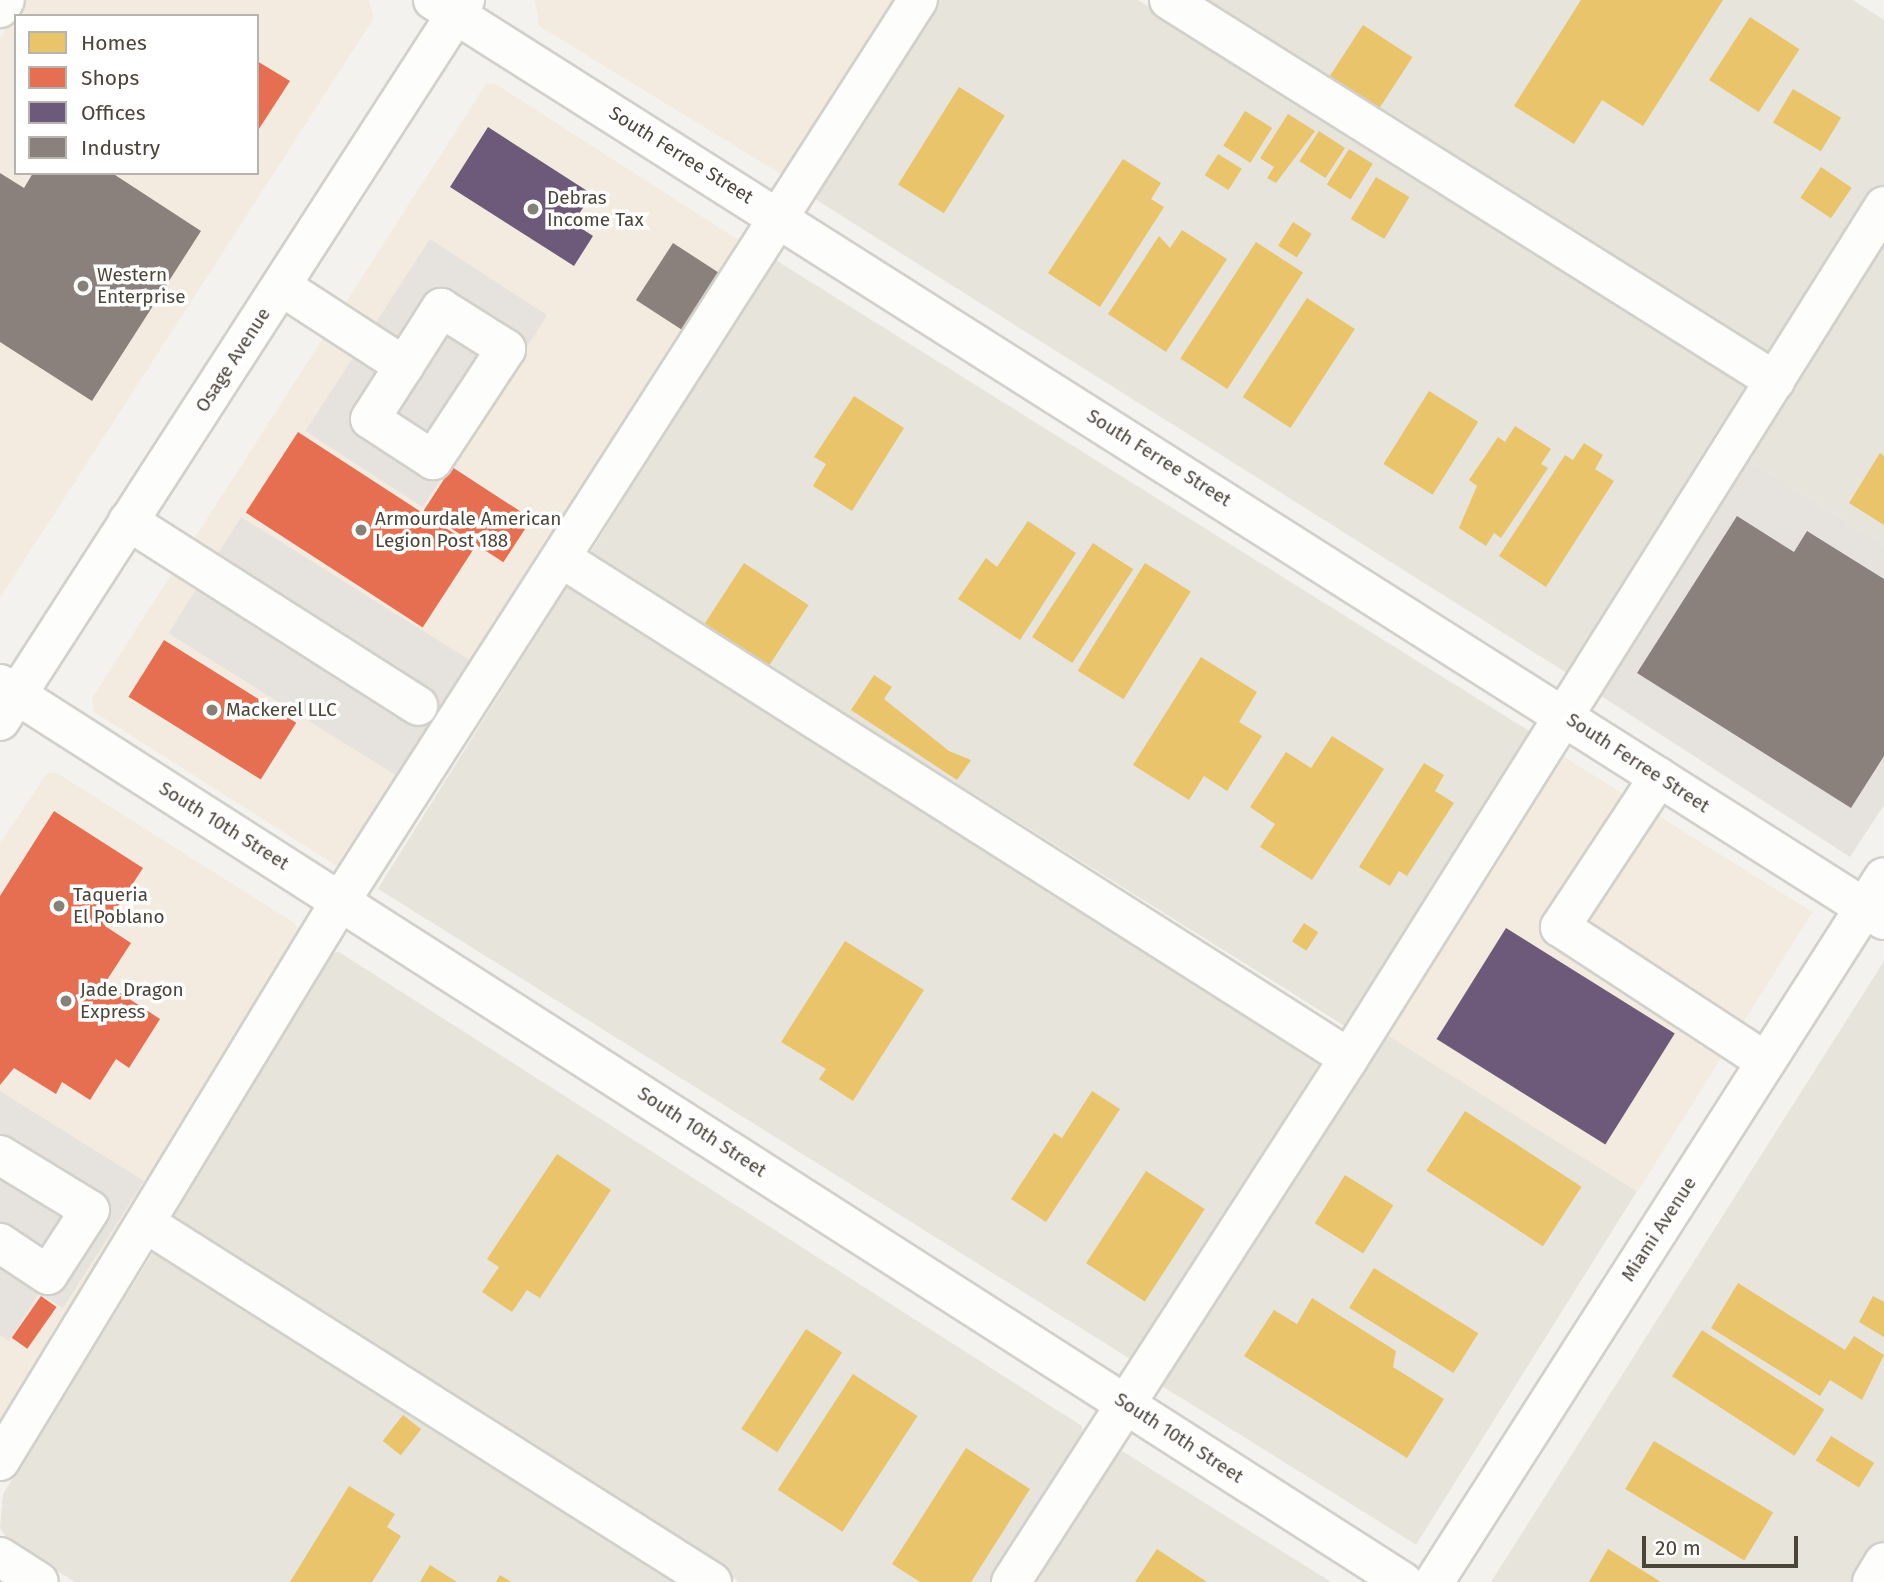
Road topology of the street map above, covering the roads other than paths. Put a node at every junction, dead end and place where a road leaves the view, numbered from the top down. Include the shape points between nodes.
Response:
1 (5, 0) edge
2 (918, 0) edge
3 (1169, 0) edge
4 (452, 5) edge
5 (0, 8) edge
6 (1884, 206) edge
7 (780, 217) junction
8 (281, 286) junction
9 (404, 366) dead end
10 (1774, 381) junction
11 (128, 521) junction
12 (561, 558) junction
13 (6, 700) edge
14 (418, 706) dead end
15 (1565, 716) junction
16 (1659, 777) junction
17 (341, 900) junction
18 (1877, 901) edge
19 (1349, 1058) junction
20 (1766, 1062) junction
21 (0, 1155) edge
22 (147, 1224) junction
23 (0, 1243) edge
24 (1126, 1404) junction
25 (0, 1461) edge
26 (0, 1558) edge
27 (1884, 1562) edge
28 (38, 1582) edge
29 (712, 1582) edge
30 (1011, 1582) edge
31 (1403, 1582) edge
32 (1434, 1582) edge
33 (1871, 1582) edge

1 - 5 street
2 - 7 street
3 - 10 street
4 - 7 street, South Ferree Street
4 - 8 street, Osage Avenue
6 - 10 street
7 - 12 street
7 - 15 street, South Ferree Street
8 - 9 street
8 - 11 street, Osage Avenue
10 - 15 street
11 - 13 street, Osage Avenue
11 - 14 street
12 - 17 street
12 - 19 street
13 - 17 street, South 10th Street
15 - 16 street, South Ferree Street
15 - 19 street
16 - 18 street, South Ferree Street
16 - 20 street via 1560,927
17 - 22 street
17 - 24 street, South 10th Street
18 - 20 street, Miami Avenue
19 - 24 street
20 - 32 street, Miami Avenue
21 - 23 street via 90,1210 48,1275
22 - 25 street
22 - 29 street
24 - 30 street
24 - 31 street, South 10th Street
26 - 28 street
27 - 33 street

